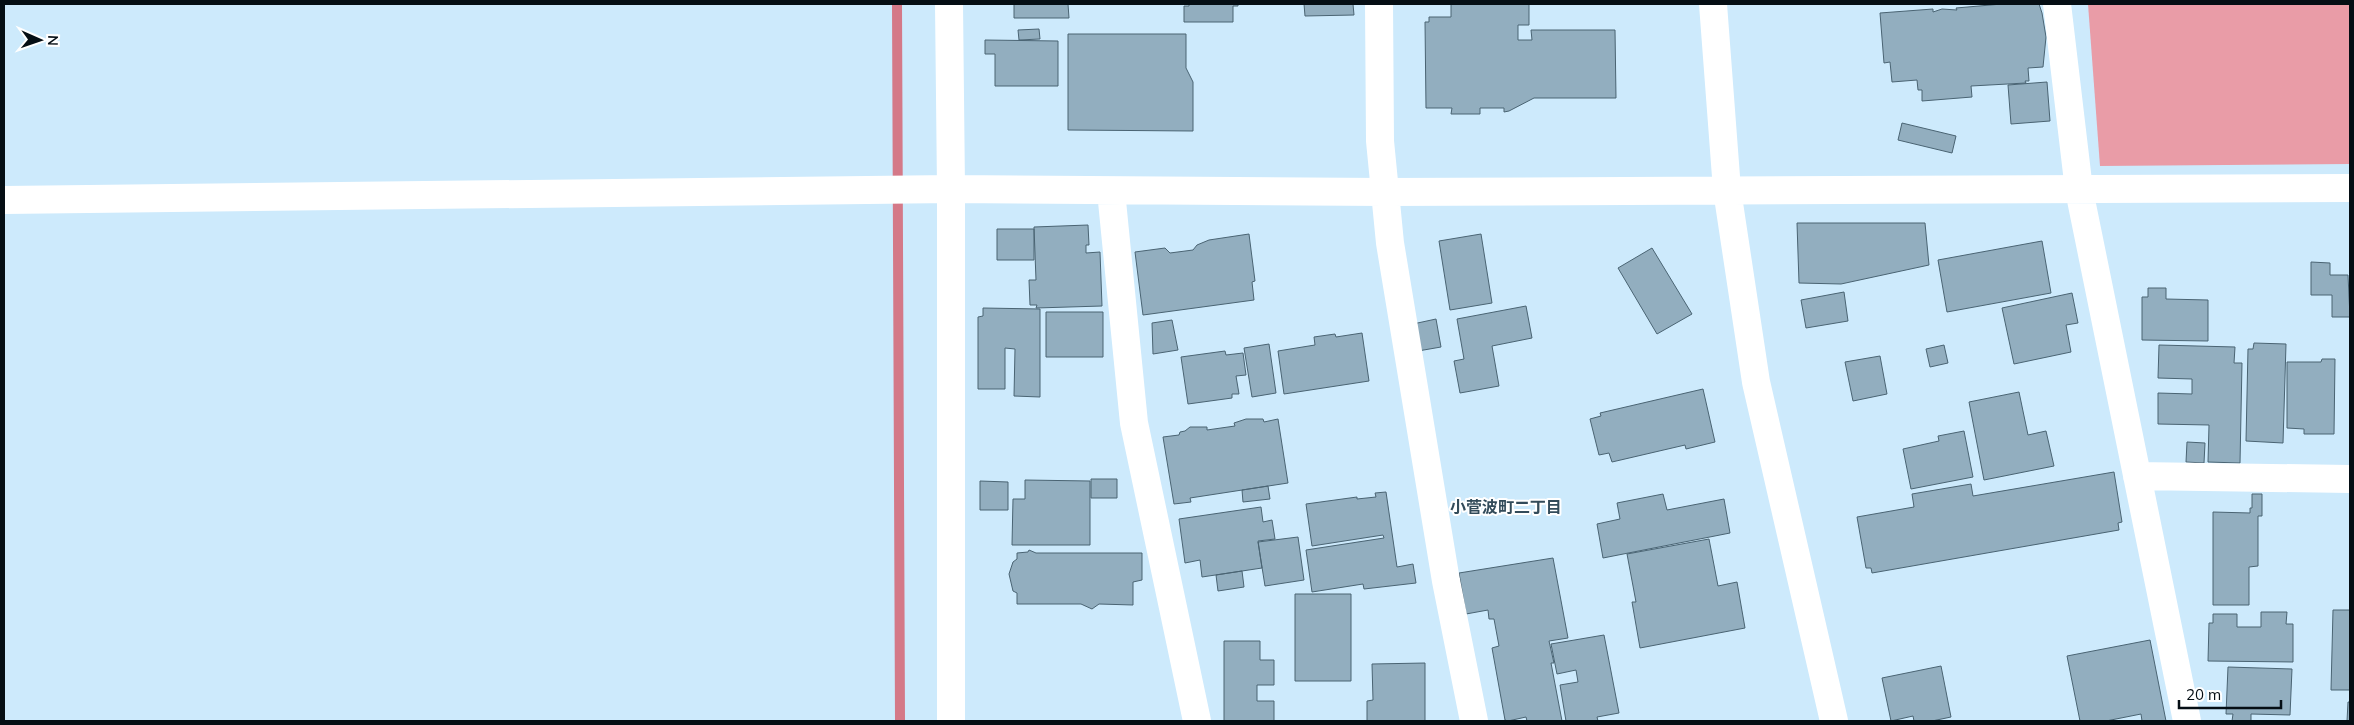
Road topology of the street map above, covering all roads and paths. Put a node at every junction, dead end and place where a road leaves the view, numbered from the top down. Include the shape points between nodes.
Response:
1 (949, 4) edge
2 (1379, 4) edge
3 (1713, 4) edge
4 (2057, 4) edge
5 (2350, 188) edge
6 (951, 189) junction
7 (1727, 190) junction
8 (2079, 190) junction
9 (1111, 191) junction
10 (1385, 192) junction
11 (4, 200) edge
12 (2137, 476) junction
13 (2350, 479) edge
14 (951, 721) edge
15 (1197, 721) edge
16 (1474, 721) edge
17 (1834, 721) edge
18 (2187, 721) edge

1 - 6 street
2 - 10 street via 1380,141
3 - 7 street
4 - 8 street
5 - 8 street
6 - 9 street
6 - 11 street
6 - 14 street
7 - 8 street
7 - 10 street
7 - 17 street via 1756,382
8 - 12 street
9 - 10 street
9 - 15 street via 1134,423
10 - 16 street via 1390,244 1446,581
12 - 13 street
12 - 18 street

